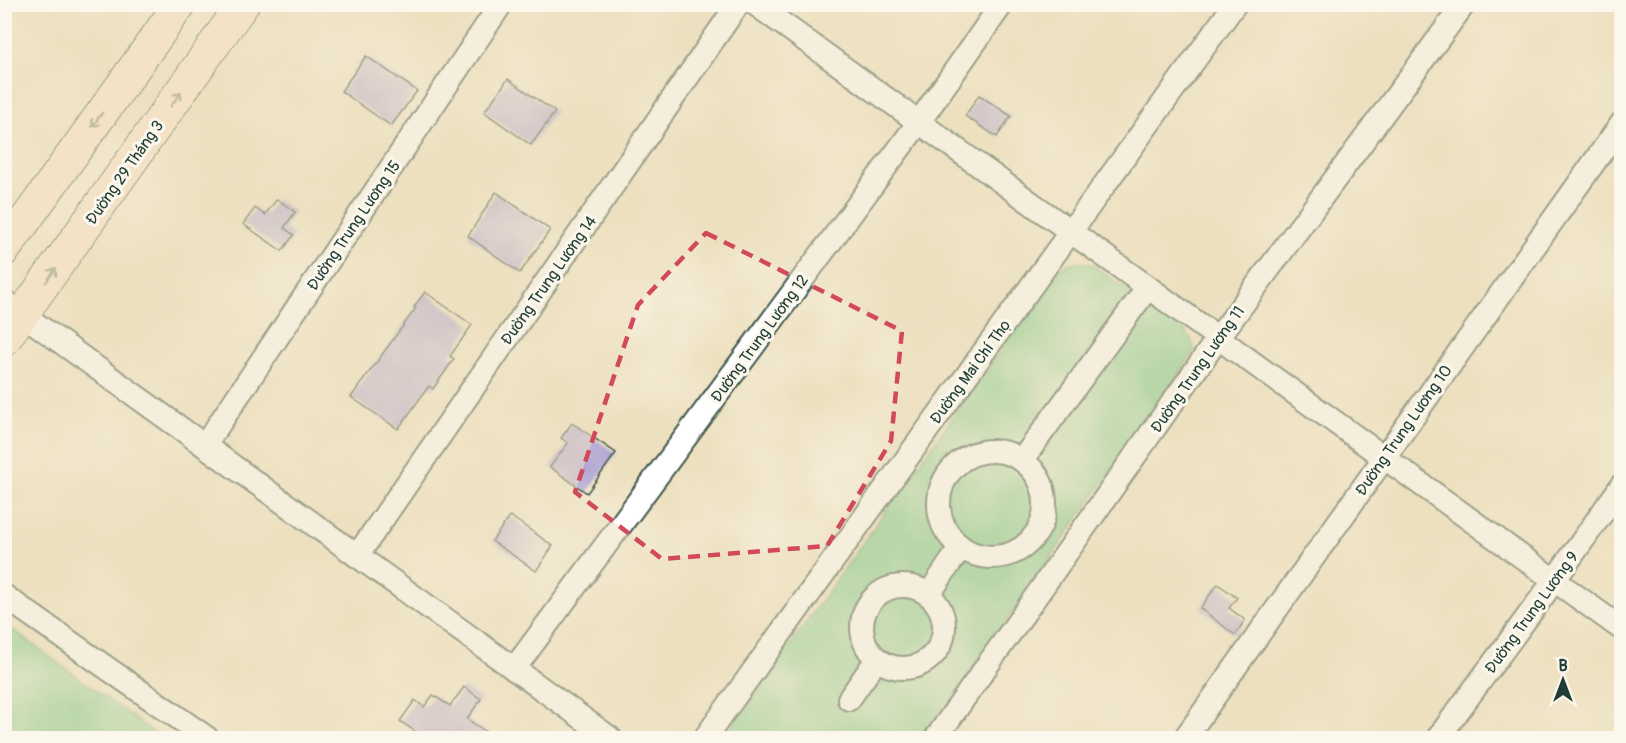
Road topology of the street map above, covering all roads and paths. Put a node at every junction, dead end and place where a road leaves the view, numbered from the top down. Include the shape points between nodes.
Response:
1 (180, 4) edge
2 (243, 4) edge
3 (501, 4) edge
4 (738, 4) edge
5 (755, 4) edge
6 (1002, 4) edge
7 (1235, 4) edge
8 (1464, 4) edge
9 (919, 122) junction
10 (1622, 123) edge
11 (1070, 232) junction
12 (4, 250) edge
13 (1148, 287) junction
14 (14, 307) edge
15 (1218, 338) junction
16 (4, 340) edge
17 (205, 445) junction
18 (1383, 457) junction
19 (1022, 460) junction
20 (1622, 485) edge
21 (961, 547) junction
22 (357, 556) junction
23 (1554, 581) junction
24 (929, 594) junction
25 (4, 596) edge
26 (1622, 629) edge
27 (878, 659) junction
28 (514, 669) junction
29 (849, 699) dead end
30 (207, 738) edge
31 (610, 738) edge
32 (705, 738) edge
33 (936, 738) edge
34 (1185, 738) edge
35 (1438, 738) edge

1 -> 12 street
14 -> 2 street, Đường 29 Tháng 3
3 - 17 street, Đường Trung Lương 15
4 - 22 street, Đường Trung Lương 14
5 - 9 street
6 - 9 street, Đường Trung Lương 12
7 - 11 street, Đường Mai Chí Thọ
8 - 15 street, Đường Trung Lương 11
9 - 11 street
9 - 28 street, Đường Trung Lương 12
10 - 18 street, Đường Trung Lương 10
11 - 13 street
11 - 32 street, Đường Mai Chí Thọ
13 - 15 street
13 - 19 street
14 - 16 street, Đường 29 Tháng 3
14 - 17 street
15 - 18 street
15 - 33 street, Đường Trung Lương 11
17 - 22 street
18 - 23 street
18 - 34 street, Đường Trung Lương 10
19 - 21 street via 995,451 980,452 960,462 945,479 940,493 942,523
19 - 21 street via 1034,472 1045,500 1039,529 1018,550 1003,555 974,554
20 - 23 street, Đường Trung Lương 9
21 - 24 street
22 - 28 street
23 - 26 street
23 - 35 street, Đường Trung Lương 9
24 - 27 street via 940,607 945,624 939,649 910,668 893,667
24 - 27 street via 914,587 896,586 880,592 868,604 861,629 866,646
25 - 30 street
27 - 29 street
28 - 31 street

